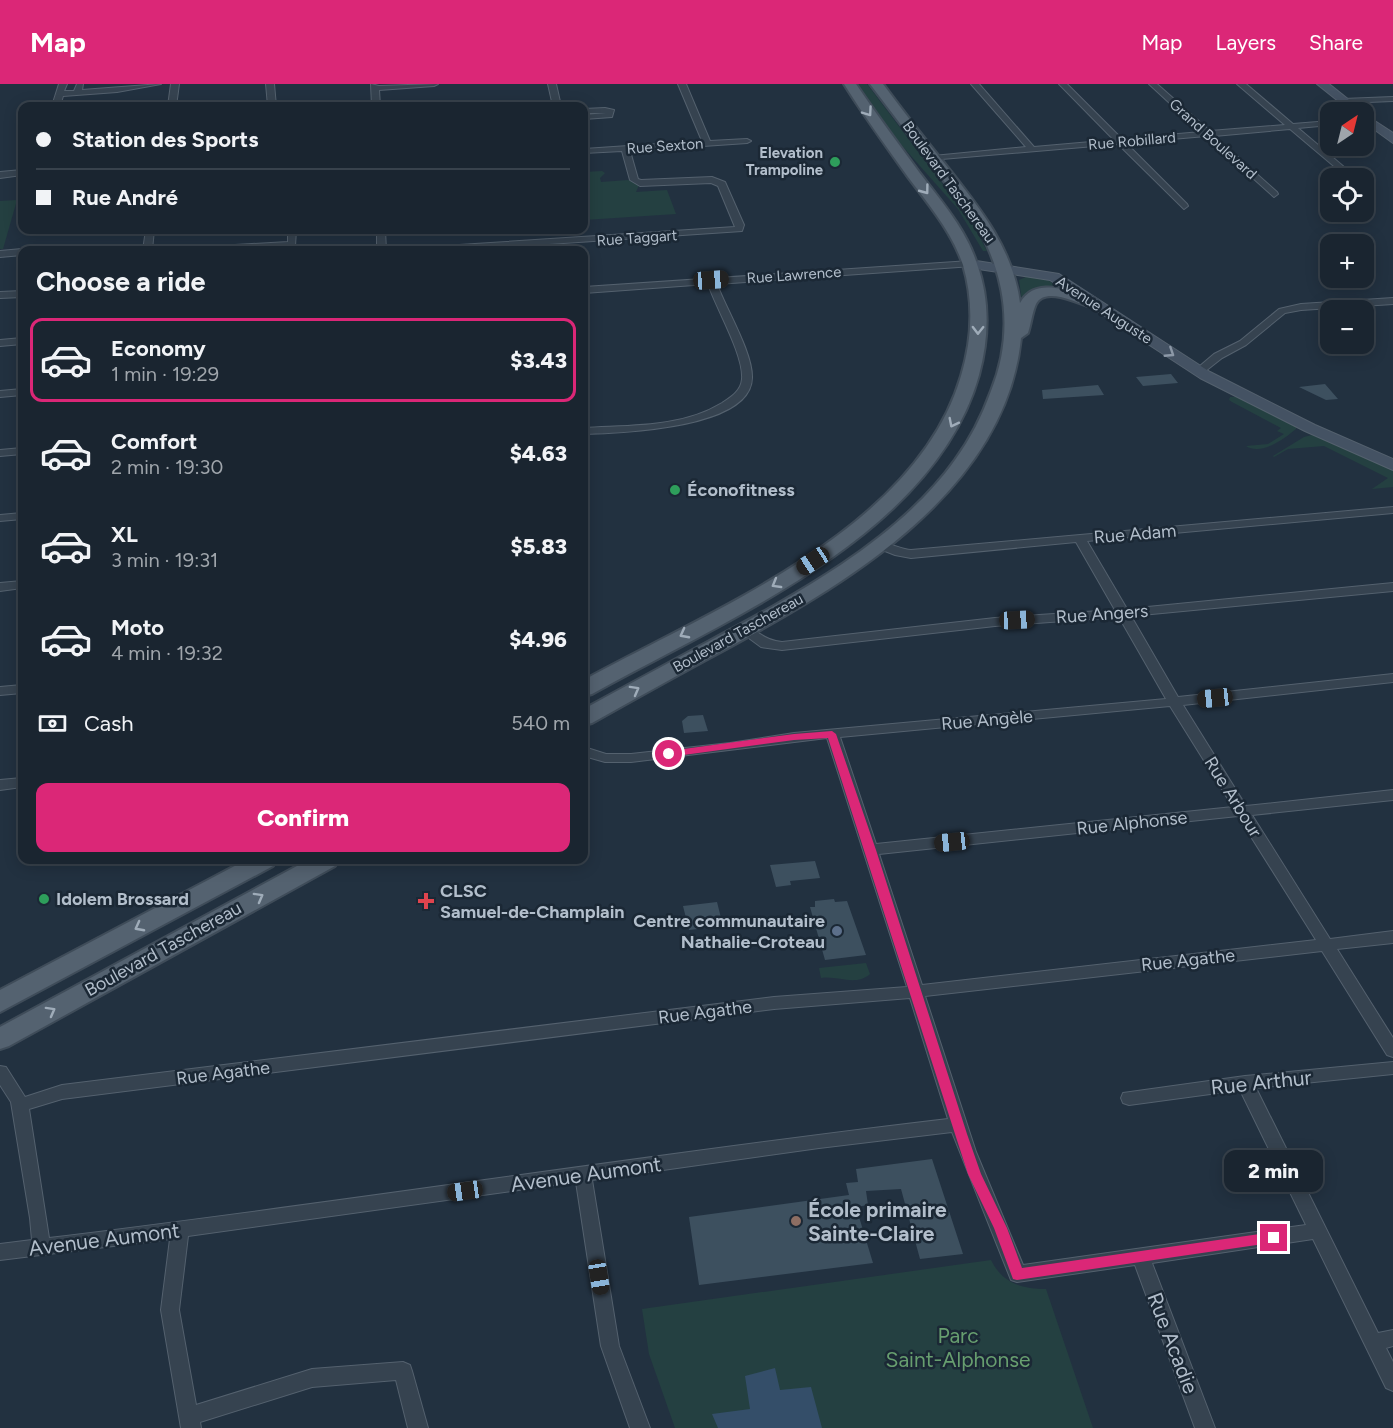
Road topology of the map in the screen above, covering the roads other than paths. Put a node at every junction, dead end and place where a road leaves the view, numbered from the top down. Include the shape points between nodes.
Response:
1 (63, 84) edge
2 (81, 84) edge
3 (157, 84) edge
4 (175, 84) edge
5 (270, 84) edge
6 (434, 84) edge
7 (552, 84) edge
8 (682, 84) edge
9 (850, 84) edge
10 (876, 84) edge
11 (975, 84) edge
12 (1063, 84) edge
13 (1153, 84) edge
14 (1240, 84) edge
15 (1322, 84) edge
16 (376, 86) edge
17 (77, 93) junction
18 (60, 94) junction
19 (1393, 99) edge
20 (1343, 100) junction
21 (57, 102) edge
22 (173, 102) edge
23 (272, 102) edge
24 (376, 102) edge
25 (556, 102) edge
26 (1345, 102) edge
27 (588, 111) edge
28 (588, 117) edge
29 (1320, 124) edge
30 (1374, 124) edge
31 (1291, 127) junction
32 (1207, 134) junction
33 (1390, 134) edge
34 (747, 141) dead end
35 (1121, 142) junction
36 (706, 143) junction
37 (625, 149) junction
38 (1033, 150) junction
39 (588, 151) edge
40 (933, 158) junction
41 (1341, 168) edge
42 (18, 173) edge
43 (0, 175) edge
44 (1274, 194) dead end
45 (1184, 206) dead end
46 (292, 234) edge
47 (262, 246) edge
48 (487, 246) edge
49 (18, 252) edge
50 (0, 254) edge
51 (970, 264) junction
52 (1005, 267) junction
53 (711, 280) junction
54 (588, 290) edge
55 (18, 294) edge
56 (0, 295) edge
57 (1393, 301) edge
58 (1091, 302) junction
59 (18, 341) edge
60 (0, 343) edge
61 (1010, 363) junction
62 (1204, 367) junction
63 (18, 392) edge
64 (0, 394) edge
65 (588, 432) edge
66 (18, 451) edge
67 (1393, 451) edge
68 (0, 453) edge
69 (1393, 465) edge
70 (1393, 510) edge
71 (18, 516) edge
72 (0, 518) edge
73 (1080, 539) junction
74 (879, 545) junction
75 (18, 585) edge
76 (0, 587) edge
77 (1393, 587) edge
78 (1123, 613) junction
79 (744, 630) junction
80 (1393, 678) edge
81 (588, 687) edge
82 (18, 689) edge
83 (0, 691) edge
84 (1174, 702) junction
85 (588, 716) edge
86 (832, 734) junction
87 (588, 753) edge
88 (18, 783) edge
89 (0, 785) edge
90 (1393, 795) edge
91 (1243, 812) junction
92 (871, 850) junction
93 (258, 864) edge
94 (320, 864) edge
95 (1393, 937) edge
96 (1326, 945) junction
97 (915, 991) junction
98 (0, 1002) edge
99 (0, 1039) edge
100 (1393, 1051) edge
101 (1393, 1068) edge
102 (0, 1072) edge
103 (1245, 1083) junction
104 (1129, 1098) dead end
105 (20, 1105) junction
106 (958, 1125) junction
107 (584, 1175) junction
108 (180, 1230) junction
109 (1318, 1231) junction
110 (41, 1246) junction
111 (0, 1252) edge
112 (1142, 1258) junction
113 (1393, 1338) edge
114 (1373, 1342) junction
115 (1393, 1382) edge
116 (190, 1422) edge
117 (418, 1428) edge
118 (640, 1428) edge
119 (1205, 1428) edge

1 - 18 street
2 - 17 street
3 - 17 street
4 - 22 street
5 - 23 street
6 - 16 street
7 - 25 street
8 - 36 street
9 -> 51 main road, Boulevard Taschereau via 943,213
10 - 40 main road, Boulevard Taschereau
11 - 38 street
12 - 35 street
13 - 32 street, Grand Boulevard
14 - 31 street
15 - 20 main road
16 - 24 street
17 - 18 street
18 - 21 street
19 - 20 street
20 - 26 main road
27 - 28 street via 611,112
29 - 31 street, Rue Robillard
30 - 33 main road
31 - 32 street, Rue Robillard
31 - 41 street
32 - 35 street, Rue Robillard
32 - 44 street, Grand Boulevard
34 - 36 street, Rue Sexton
35 - 38 street, Rue Robillard
35 - 45 street
36 - 37 street, Rue Sexton
37 - 39 street, Rue Sexton
37 - 48 street, Rue Taggart via 634,180 640,183 722,183 739,229
38 - 40 street, Rue Robillard
40 - 52 main road, Boulevard Taschereau via 981,222
42 - 43 street
46 - 47 street via 292,244
49 - 50 street
51 - 52 main road, Avenue Auguste
51 - 53 street, Rue Lawrence
51 -> 81 main road, Boulevard Taschereau via 979,324 972,375 950,428 922,469 870,519 807,565
52 - 58 main road, Avenue Auguste via 1052,276
52 - 61 main road, Boulevard Taschereau via 1014,316
52 - 62 main road, Avenue Auguste via 1041,264 1066,272
53 - 54 street, Rue Lawrence
53 - 65 street via 734,332 748,379 741,394 718,412 687,423
55 - 56 street
57 - 62 street via 1282,311 1243,343
58 - 61 main road via 1056,293 1034,297
58 -> 62 main road, Avenue Auguste
59 - 60 street
61 - 74 main road, Boulevard Taschereau via 992,414 963,460 923,506
62 - 67 main road, Avenue Auguste
62 - 69 main road, Avenue Auguste via 1294,420
63 - 64 street
66 - 68 street
70 - 73 street, Rue Adam
71 - 72 street
73 - 74 street, Rue Adam via 908,555
73 - 78 street, Rue Arbour
74 - 79 main road, Boulevard Taschereau via 825,583
75 - 76 street
77 - 78 street, Rue Angers
78 - 79 street, Rue Angers via 995,622 782,646 765,644
78 - 84 street, Rue Arbour
85 -> 79 main road, Boulevard Taschereau
80 - 84 street, Rue Angèle
82 - 83 street
84 - 86 street, Rue Angèle
84 - 91 street, Rue Arbour
86 - 87 street, Rue Angèle via 624,759 601,758
86 - 92 street
88 - 89 street
90 - 91 street, Rue Alphonse
91 - 92 street, Rue Alphonse
91 - 96 street, Rue Arbour
92 - 97 street
93 -> 98 main road, Boulevard Taschereau
99 -> 94 main road, Boulevard Taschereau
95 - 96 street, Rue Agathe
96 - 97 street, Rue Agathe
96 - 100 street, Rue Arbour
97 - 105 street, Rue Agathe via 821,998 85,1089
97 - 106 street
101 - 103 street, Rue Arthur
102 - 105 street via 16,1092
103 - 104 street, Rue Arthur
103 - 109 street
105 - 110 street
106 - 107 street, Avenue Aumont
106 - 112 street via 974,1174 1001,1228 1017,1275
107 - 108 street, Avenue Aumont
107 - 118 street via 610,1346
108 - 110 street, Avenue Aumont
108 - 116 street via 170,1310
109 - 112 street
109 - 114 street
110 - 111 street, Avenue Aumont
112 - 119 street, Rue Acadie
113 - 114 street
114 - 115 street
116 - 117 street via 312,1378 403,1371

